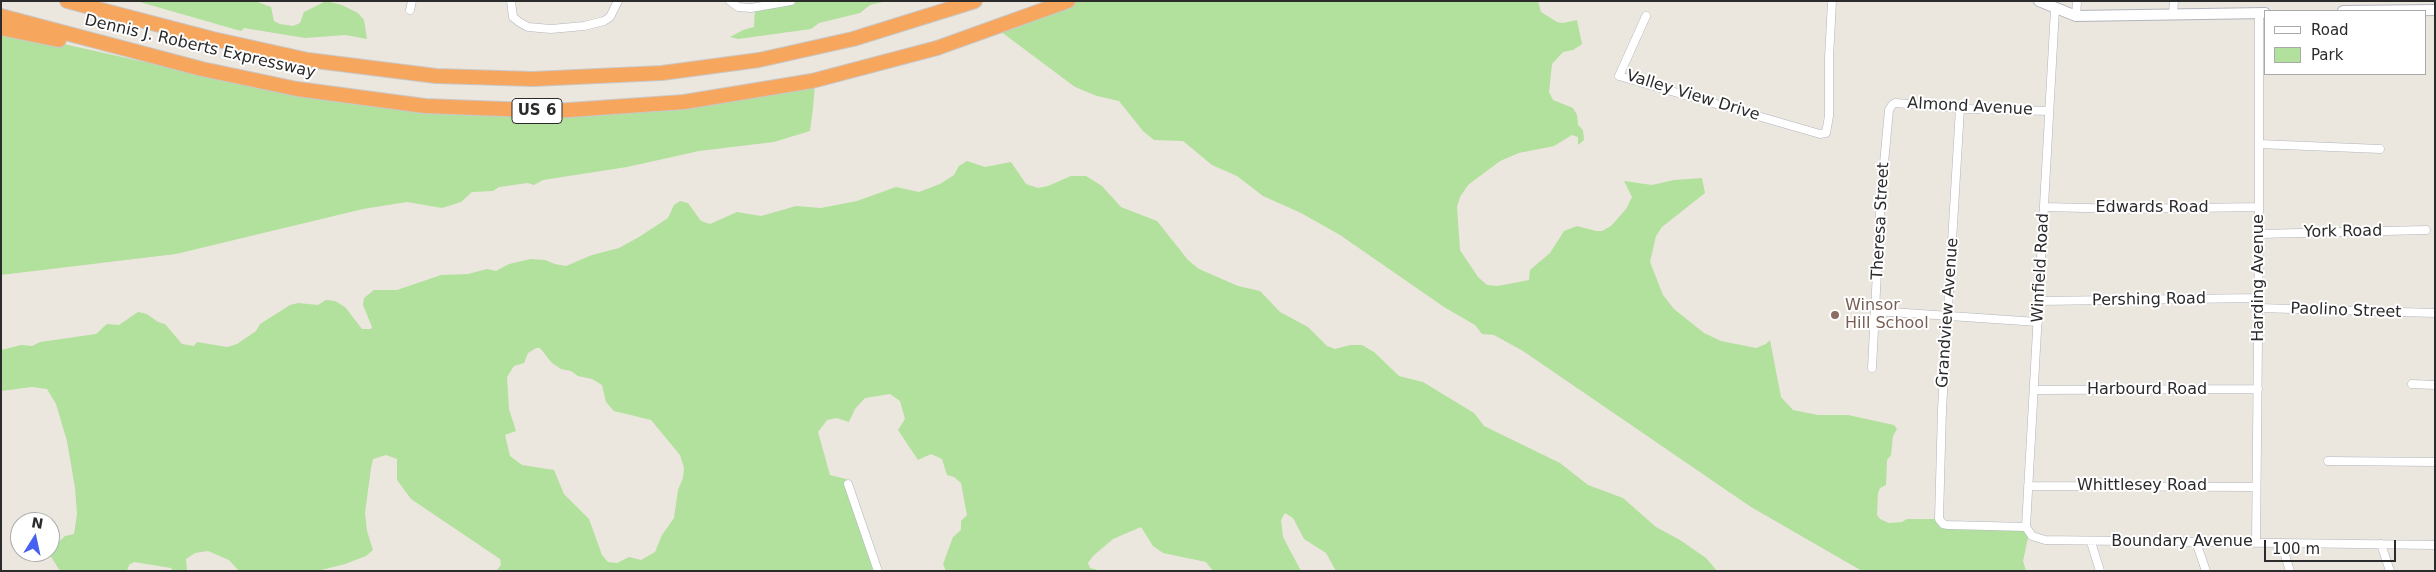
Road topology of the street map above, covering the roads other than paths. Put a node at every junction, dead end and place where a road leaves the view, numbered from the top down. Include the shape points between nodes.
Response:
1 (67, 1) edge
2 (84, 1) edge
3 (412, 1) edge
4 (510, 1) edge
5 (618, 1) edge
6 (730, 1) edge
7 (791, 1) edge
8 (975, 1) edge
9 (1068, 1) edge
10 (1832, 1) edge
11 (2039, 1) edge
12 (2077, 1) edge
13 (2174, 1) edge
14 (2055, 9) junction
15 (410, 10) dead end
16 (2262, 13) edge
17 (2173, 15) junction
18 (1, 16) edge
19 (1646, 16) dead end
20 (2076, 16) junction
21 (135, 19) junction
22 (1, 28) edge
23 (123, 49) junction
24 (1892, 105) joint
25 (1960, 108) junction
26 (2049, 111) junction
27 (2259, 144) junction
28 (2380, 148) dead end
29 (2045, 207) junction
30 (2259, 207) junction
31 (2426, 230) dead end
32 (2259, 234) junction
33 (2258, 298) junction
34 (2039, 301) junction
35 (2258, 308) junction
36 (1876, 311) junction
37 (2435, 313) edge
38 (1949, 317) junction
39 (2038, 322) junction
40 (1872, 368) dead end
41 (2412, 384) dead end
42 (2435, 385) edge
43 (2258, 389) junction
44 (2035, 390) junction
45 (2328, 461) dead end
46 (2435, 462) edge
47 (848, 484) dead end
48 (2028, 486) junction
49 (2256, 486) junction
50 (2026, 527) junction
51 (2091, 542) junction
52 (2196, 542) junction
53 (2256, 543) junction
54 (2281, 543) junction
55 (2381, 544) junction
56 (2435, 545) edge
57 (878, 571) edge
58 (2100, 571) edge
59 (2206, 571) edge
60 (2290, 571) edge
61 (2390, 571) edge

1 - 21 highway, Dennis J. Roberts Expressway / US 6
2 - 21 highway
3 - 15 street
4 - 5 street via 513,17 519,22 551,29 598,23 610,17
6 - 7 street via 738,8 751,8
8 - 21 highway, Dennis J. Roberts Expressway / US 6 via 884,31 790,54 686,70 565,79 468,78 339,65 244,47
9 - 23 highway, Dennis J. Roberts Expressway / US 6 via 937,48 812,81 716,98 587,110 466,109 361,99 257,82
10 - 19 street, Valley View Drive via 1826,133 1820,134 1619,76
11 - 14 main road
12 - 20 street
13 - 17 street
14 - 20 main road
14 - 26 street, Winfield Road
16 - 17 main road
16 - 27 street, Harding Avenue
17 - 20 main road
18 - 23 highway, Dennis J. Roberts Expressway / US 6
22 - 23 highway
24 - 25 street, Almond Avenue
24 - 36 street, Theresa Street via 1881,195
25 - 26 street, Almond Avenue
25 - 38 street, Grandview Avenue
26 - 29 street, Winfield Road
27 - 28 street
27 - 30 street, Harding Avenue
29 - 30 street, Edwards Road
29 - 34 street, Winfield Road
30 - 32 street, Harding Avenue
31 - 32 street, York Road
32 - 33 street, Harding Avenue
33 - 34 street, Pershing Road
33 - 35 street, Harding Avenue
34 - 39 street, Winfield Road
35 - 37 street, Paolino Street
35 - 43 street, Harding Avenue
36 - 38 street
36 - 40 street, Theresa Street
38 - 39 street
38 - 50 street, Grandview Avenue via 1938,519 1948,525
39 - 44 street, Winfield Road
41 - 42 street
43 - 44 street, Harbourd Road
43 - 49 street, Harding Avenue
44 - 48 street, Winfield Road
45 - 46 street
47 - 57 street
48 - 49 street, Whittlesey Road
48 - 50 street, Winfield Road
49 - 53 street, Harding Avenue
50 - 51 street, Boundary Avenue via 2037,539
51 - 52 street, Boundary Avenue
51 - 58 street
52 - 53 street, Boundary Avenue
52 - 59 street
53 - 54 street, Boundary Avenue
54 - 55 street, Boundary Avenue
54 - 60 street
55 - 56 street, Boundary Avenue
55 - 61 street

